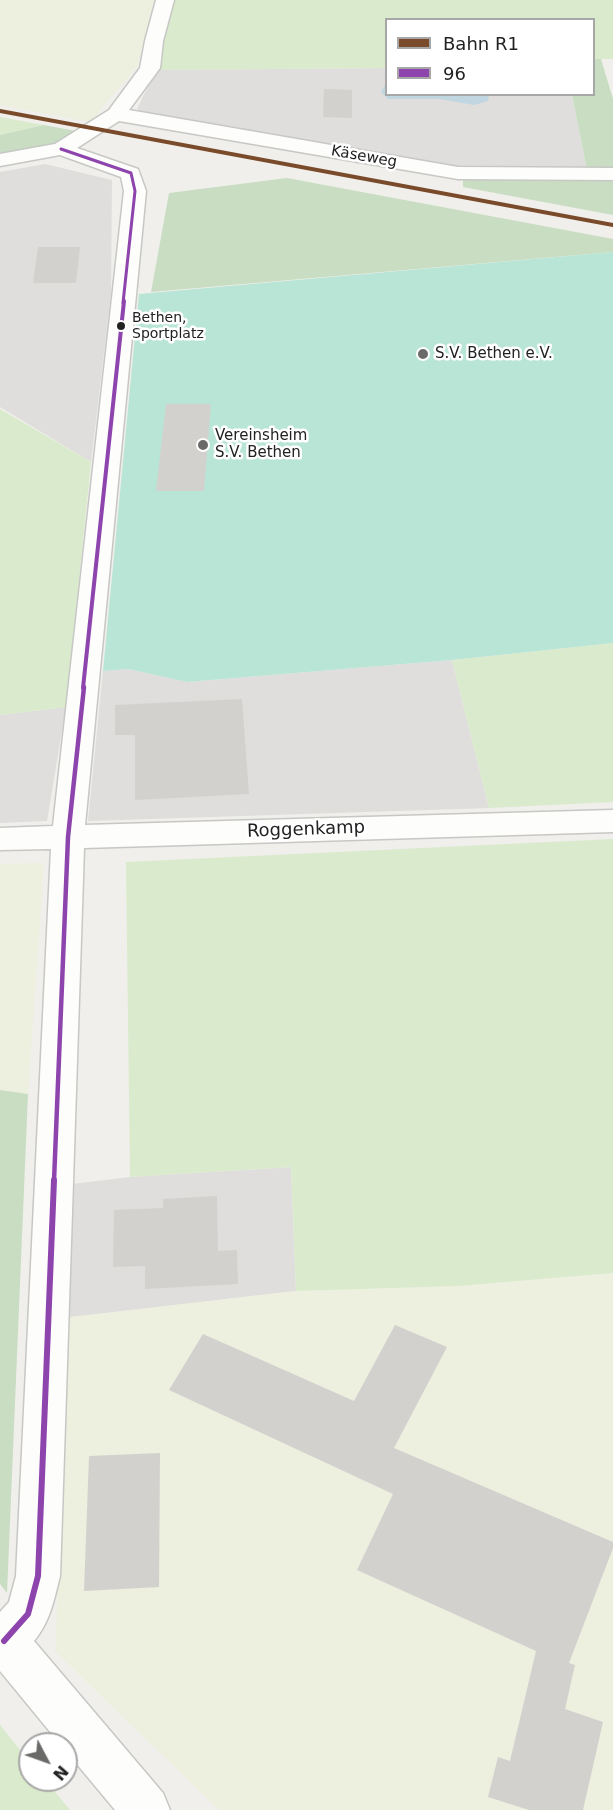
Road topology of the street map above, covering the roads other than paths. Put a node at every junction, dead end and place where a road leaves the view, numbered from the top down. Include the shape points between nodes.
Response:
1 (165, 0) edge
2 (116, 114) junction
3 (61, 149) junction
4 (0, 160) edge
5 (613, 174) edge
6 (613, 821) edge
7 (68, 837) junction
8 (0, 839) edge
9 (2, 1638) edge
10 (146, 1810) edge

1 - 2 street via 150,68
2 - 3 street
2 - 5 street, Käseweg via 458,173
3 - 4 street
3 - 7 street via 131,173 135,191
6 - 7 street, Roggenkamp
7 - 8 street, Roggenkamp
7 - 9 street via 39,1576 28,1614
9 - 10 street

